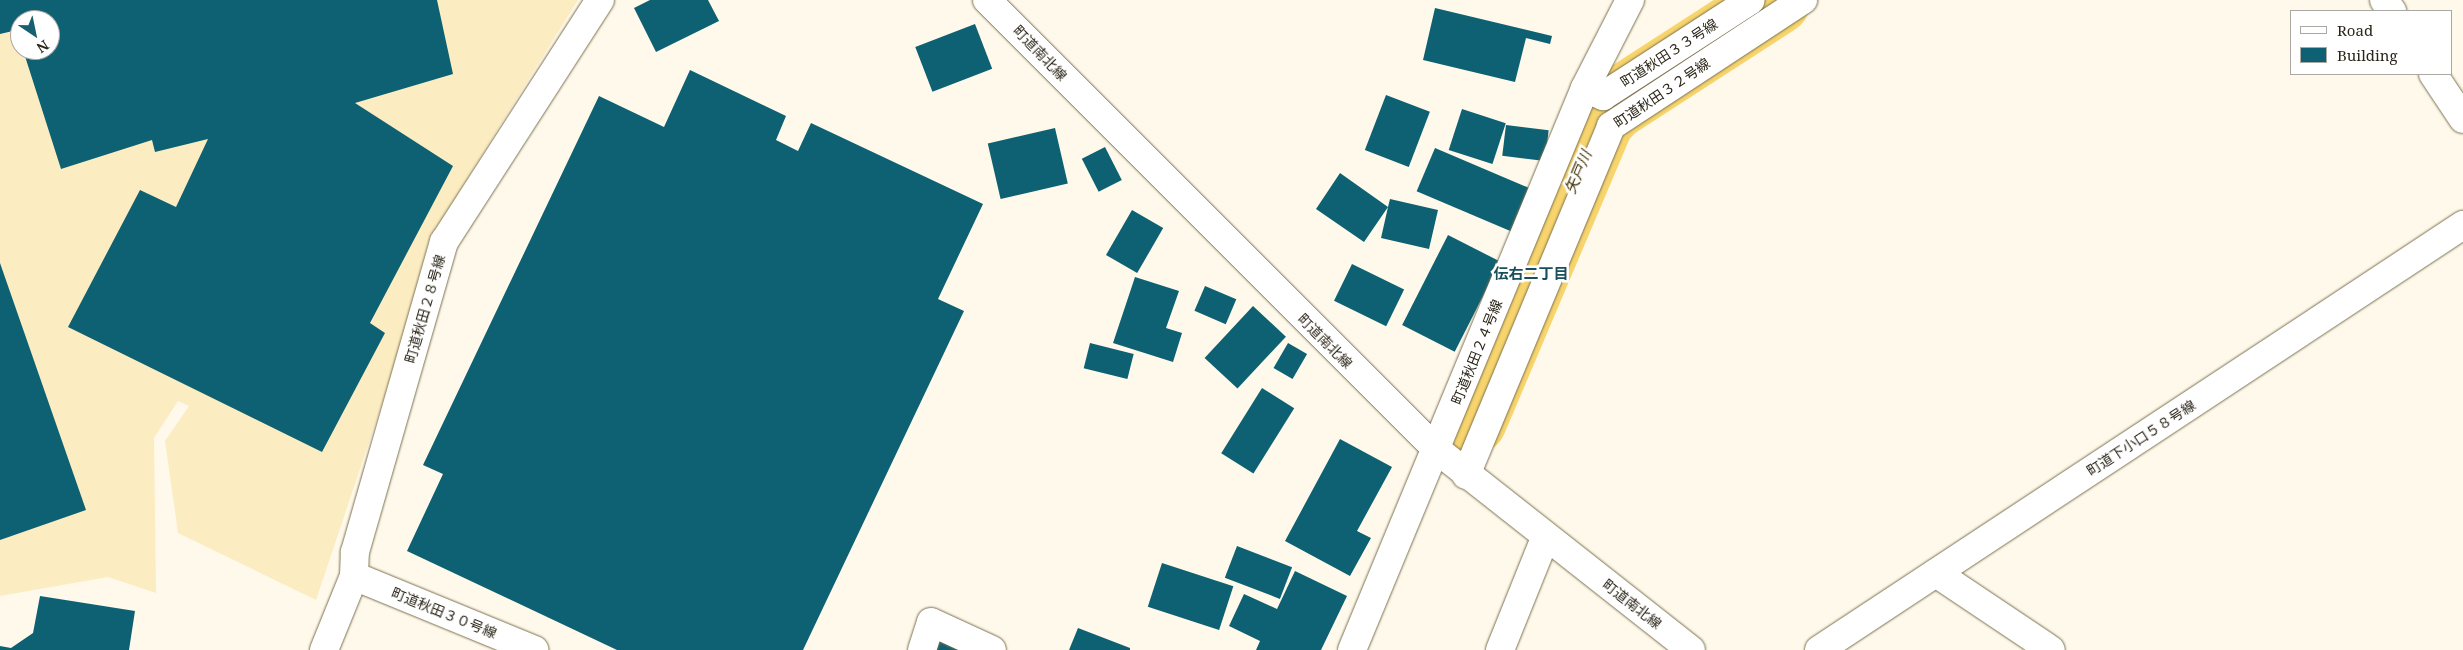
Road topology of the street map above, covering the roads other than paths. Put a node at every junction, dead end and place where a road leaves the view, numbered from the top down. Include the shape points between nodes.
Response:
1 (600, 0) edge
2 (987, 0) edge
3 (1630, 0) edge
4 (1751, 0) edge
5 (1803, 0) edge
6 (2434, 75) edge
7 (1585, 88) junction
8 (2463, 119) edge
9 (2463, 225) edge
10 (1437, 450) junction
11 (1466, 475) junction
12 (1545, 538) junction
13 (1936, 573) junction
14 (354, 576) junction
15 (324, 650) edge
16 (534, 650) edge
17 (922, 650) edge
18 (992, 650) edge
19 (1352, 650) edge
20 (1500, 650) edge
21 (1691, 650) edge
22 (1819, 650) edge
23 (2051, 650) edge

1 - 14 street, 町道秋田２８号線 via 444,242 355,552
2 - 10 street, 町道南北線
3 - 7 street, 町道秋田２４号線
4 - 7 street, 町道秋田３３号線 via 1603,96
5 - 11 street, 町道秋田３２号線 via 1611,126
6 - 8 street
7 - 10 street, 町道秋田２４号線
9 - 13 street, 町道下小口５８号線
10 - 11 street, 町道南北線
10 - 19 street, 町道秋田２４号線
11 - 12 street, 町道南北線
12 - 20 street
12 - 21 street, 町道南北線
13 - 22 street, 町道下小口５８号線
13 - 23 street
14 - 15 street, 町道秋田２８号線
14 - 16 street, 町道秋田３０号線
17 - 18 street via 931,622

